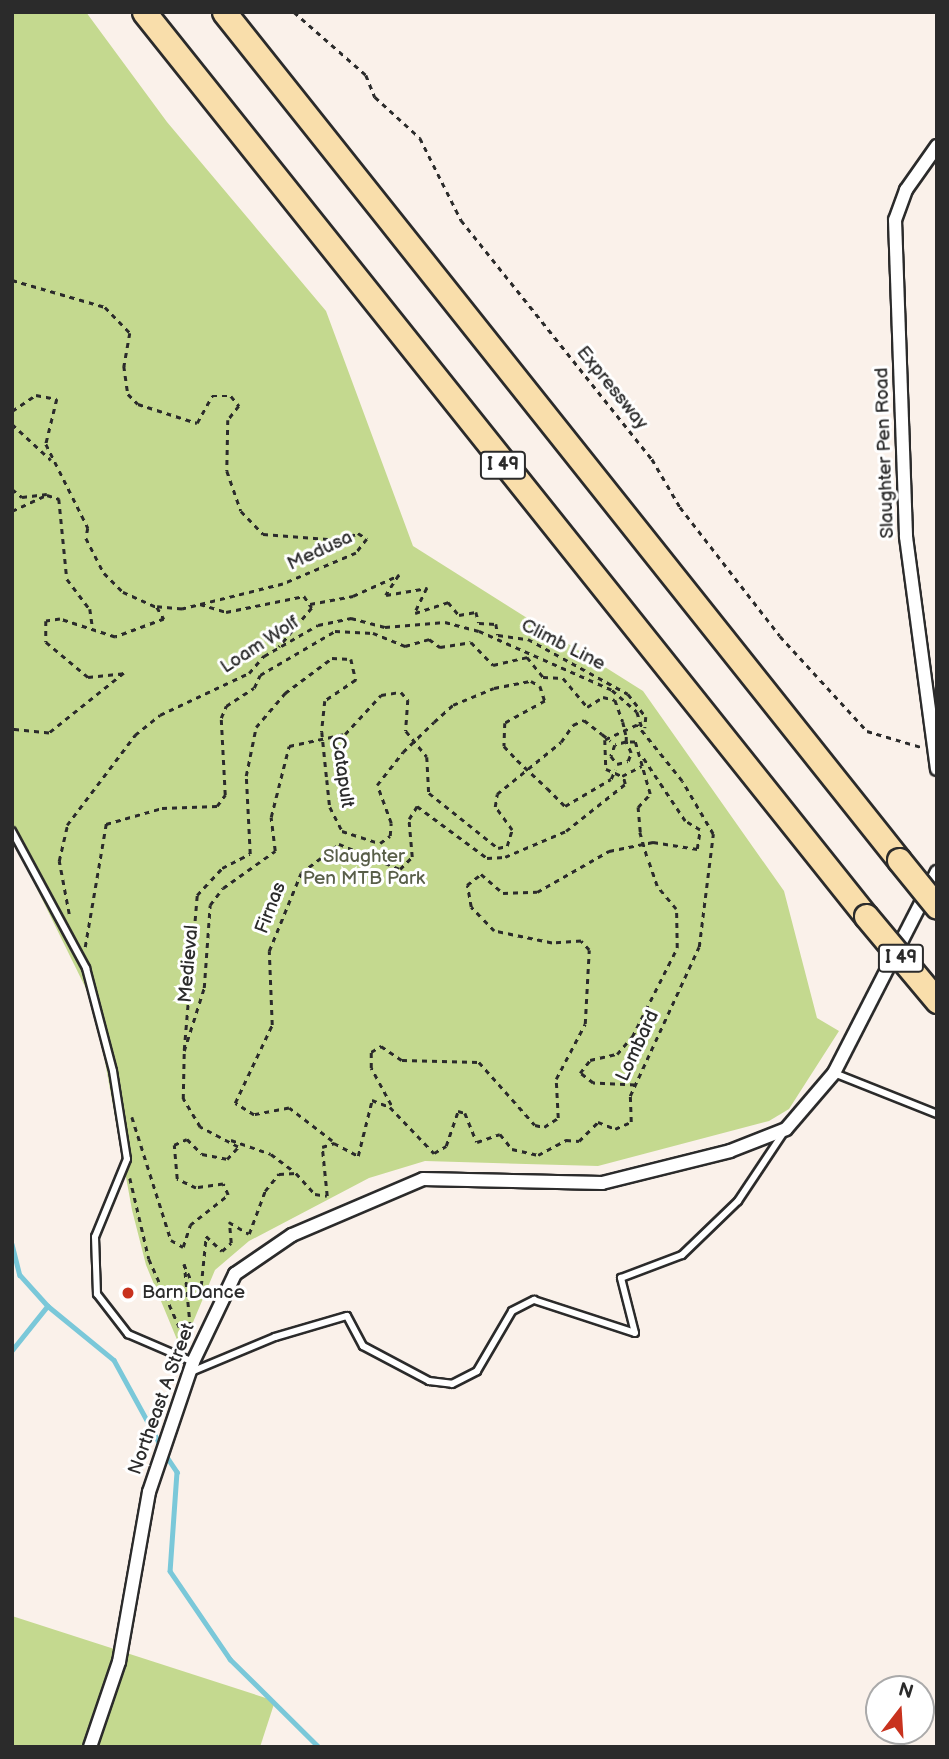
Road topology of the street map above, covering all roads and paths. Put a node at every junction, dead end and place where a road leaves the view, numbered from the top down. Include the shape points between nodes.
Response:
1 (144, 12) edge
2 (224, 12) edge
3 (294, 12) edge
4 (937, 146) edge
5 (12, 280) edge
6 (12, 411) edge
7 (12, 424) edge
8 (52, 461) junction
9 (12, 489) edge
10 (51, 495) junction
11 (12, 511) edge
12 (197, 603) junction
13 (310, 604) junction
14 (156, 607) junction
15 (93, 630) junction
16 (278, 649) junction
17 (932, 689) edge
18 (12, 729) edge
19 (643, 731) junction
20 (626, 742) junction
21 (615, 745) junction
22 (934, 746) junction
23 (641, 755) junction
24 (617, 764) junction
25 (642, 766) junction
26 (937, 769) edge
27 (623, 776) junction
28 (12, 831) edge
29 (643, 843) junction
30 (937, 872) edge
31 (937, 907) edge
32 (73, 940) junction
33 (81, 957) junction
34 (937, 1001) edge
35 (184, 1051) junction
36 (834, 1073) junction
37 (635, 1085) junction
38 (394, 1110) junction
39 (131, 1114) dead end
40 (937, 1114) edge
41 (786, 1129) junction
42 (231, 1140) junction
43 (334, 1143) junction
44 (127, 1159) junction
45 (296, 1173) junction
46 (183, 1338) junction
47 (192, 1364) junction
48 (90, 1747) edge

1 - 34 highway, I 49, bridge
2 - 31 highway, bridge
3 - 22 path, Expressway via 366,75 375,97 420,138 461,220 652,459 680,508 780,636 867,731 903,737 916,747
4 - 17 street, Slaughter Pen Road via 906,190 895,220 906,537
5 - 12 path, Medusa via 106,307 130,333 124,366 128,394 138,404 197,423 212,396 232,396 239,406 228,420 227,471 242,511 263,534 341,540 359,533 368,539 356,554 283,584
6 - 8 path via 36,396 57,399 46,444
7 - 8 path
8 - 14 path via 104,573 123,592
9 - 10 path via 22,497
10 - 11 path
10 - 15 path via 59,499 67,526 68,579 90,609
12 - 13 path via 226,612 294,595
12 - 14 path, Medusa
13 - 16 path
13 - 19 path, Climb Line via 354,596 399,575 386,595 427,589 415,613 448,602 459,615 476,612 480,623 496,624 498,635 528,639 628,694 646,717
14 - 15 path via 164,619 159,625 142,624 115,637
15 - 18 path via 55,618 46,621 41,634 88,677 124,673 49,733
16 - 19 path, Loam Wolf via 312,628 344,619 385,627 445,622 488,635 506,648 543,656 578,680 612,690 637,712
16 - 32 path, Loam Wolf via 249,673 160,715 135,735 71,819 59,853
17 - 22 street, Slaughter Pen Road
19 - 27 path via 631,723 605,740 606,769
19 - 37 path, Lombard via 709,823 713,840 699,947
20 - 21 path
20 - 23 path via 635,742
20 - 24 path via 628,761
20 - 33 path, bridge via 615,699 603,697 587,707 563,678 543,677 527,657 493,665 471,642 440,647 429,639 405,646 373,633 335,631 260,676 254,688 226,706 221,718 225,795 217,806 162,808 106,824 98,841 94,920
21 - 24 path via 611,756
21 - 35 path, Medieval, bridge via 584,720 573,725 561,742 497,794 495,807 512,830 507,846 498,848 429,793 427,757 406,731 408,700 401,692 381,695 345,734 289,746 271,817 275,851 223,888 210,905 204,988
22 - 26 street, Slaughter Pen Road
23 - 25 path
23 - 29 path via 703,838 690,852
24 - 35 path, Catapult, bridge via 611,779 565,806 504,747 505,723 545,701 540,685 531,681 494,688 453,705 403,752 377,785 391,822 390,836 380,842 342,831 330,807 322,732 325,701 356,680 359,670 346,657 332,658 301,681 256,727 246,776 250,854 222,868 197,895
25 - 27 path
25 - 29 path, bridge via 650,794 638,807
27 - 43 path, Firnas via 625,784 566,831 505,857 486,858 417,806 409,819 412,857 400,869 339,844 301,873 269,951 272,1025 235,1103 254,1115 289,1108
28 - 32 lane
29 - 37 path, bridge via 657,887 676,909 677,948 632,1037 617,1054 590,1060 580,1073 593,1083
29 - 38 path via 597,855 569,878 537,892 503,893 481,874 467,885 471,907 494,931 552,943 580,941 593,961 584,1024 556,1079 560,1109 552,1124 527,1119 479,1062 401,1060 381,1046 371,1052 371,1068
30 - 36 street, Northeast A Street
32 - 33 lane
33 - 44 lane via 99,1005
35 - 42 path, Medieval via 187,1111 200,1127
36 - 40 lane
36 - 41 street, Northeast A Street
37 - 38 path, Lombard via 624,1129 598,1122 579,1141 566,1140 548,1155 512,1149 496,1133 477,1142 465,1113 458,1111 446,1146 434,1153
38 - 43 path via 381,1101 369,1103 358,1156
39 - 42 path via 177,1245 183,1247 199,1215 228,1195 223,1184 196,1188 177,1179 174,1145 187,1139 202,1154 227,1159 238,1147
41 - 47 street, Northeast A Street via 730,1151 602,1183 470,1176 423,1179 374,1195 292,1235 235,1274
41 - 47 lane via 738,1201 682,1255 621,1278 635,1333 534,1300 512,1311 477,1371 452,1384 429,1381 363,1346 347,1316
42 - 45 path, Medieval via 271,1154
43 - 45 path via 324,1143 322,1151 327,1196 315,1195
44 - 46 path via 149,1259
44 - 47 lane via 97,1228 96,1289 128,1334
45 - 46 path via 269,1183 248,1234 229,1222 227,1250 206,1236 201,1286 194,1286 186,1264 181,1267 190,1327
46 - 47 path
47 - 48 street, Northeast A Street via 149,1492 119,1662

